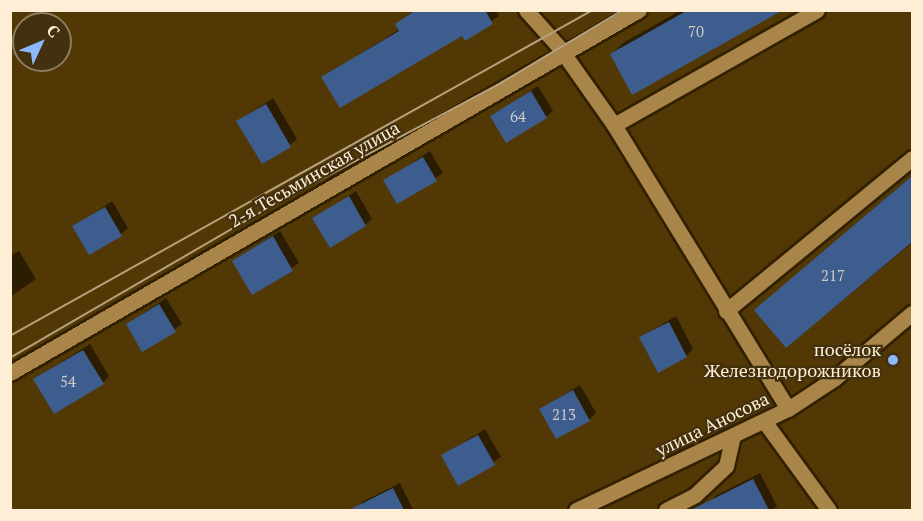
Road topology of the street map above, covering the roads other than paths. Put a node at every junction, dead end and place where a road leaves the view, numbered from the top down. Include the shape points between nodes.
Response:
1 (526, 10) edge
2 (639, 10) edge
3 (817, 10) edge
4 (562, 53) junction
5 (614, 125) junction
6 (912, 158) edge
7 (726, 311) junction
8 (912, 313) edge
9 (10, 373) edge
10 (788, 409) junction
11 (764, 421) junction
12 (733, 436) junction
13 (576, 510) edge
14 (666, 510) edge
15 (829, 510) edge

1 - 4 street
2 - 4 street, 2-я Тесьминская улица
3 - 5 street
4 - 5 street
4 - 9 street, 2-я Тесьминская улица
5 - 7 street
6 - 7 street
7 - 10 street
8 - 10 street, улица Аносова via 835,378
10 - 11 street, улица Аносова
11 - 12 street, улица Аносова
11 - 15 street
12 - 13 street, улица Аносова
12 - 14 street via 726,466 695,495

